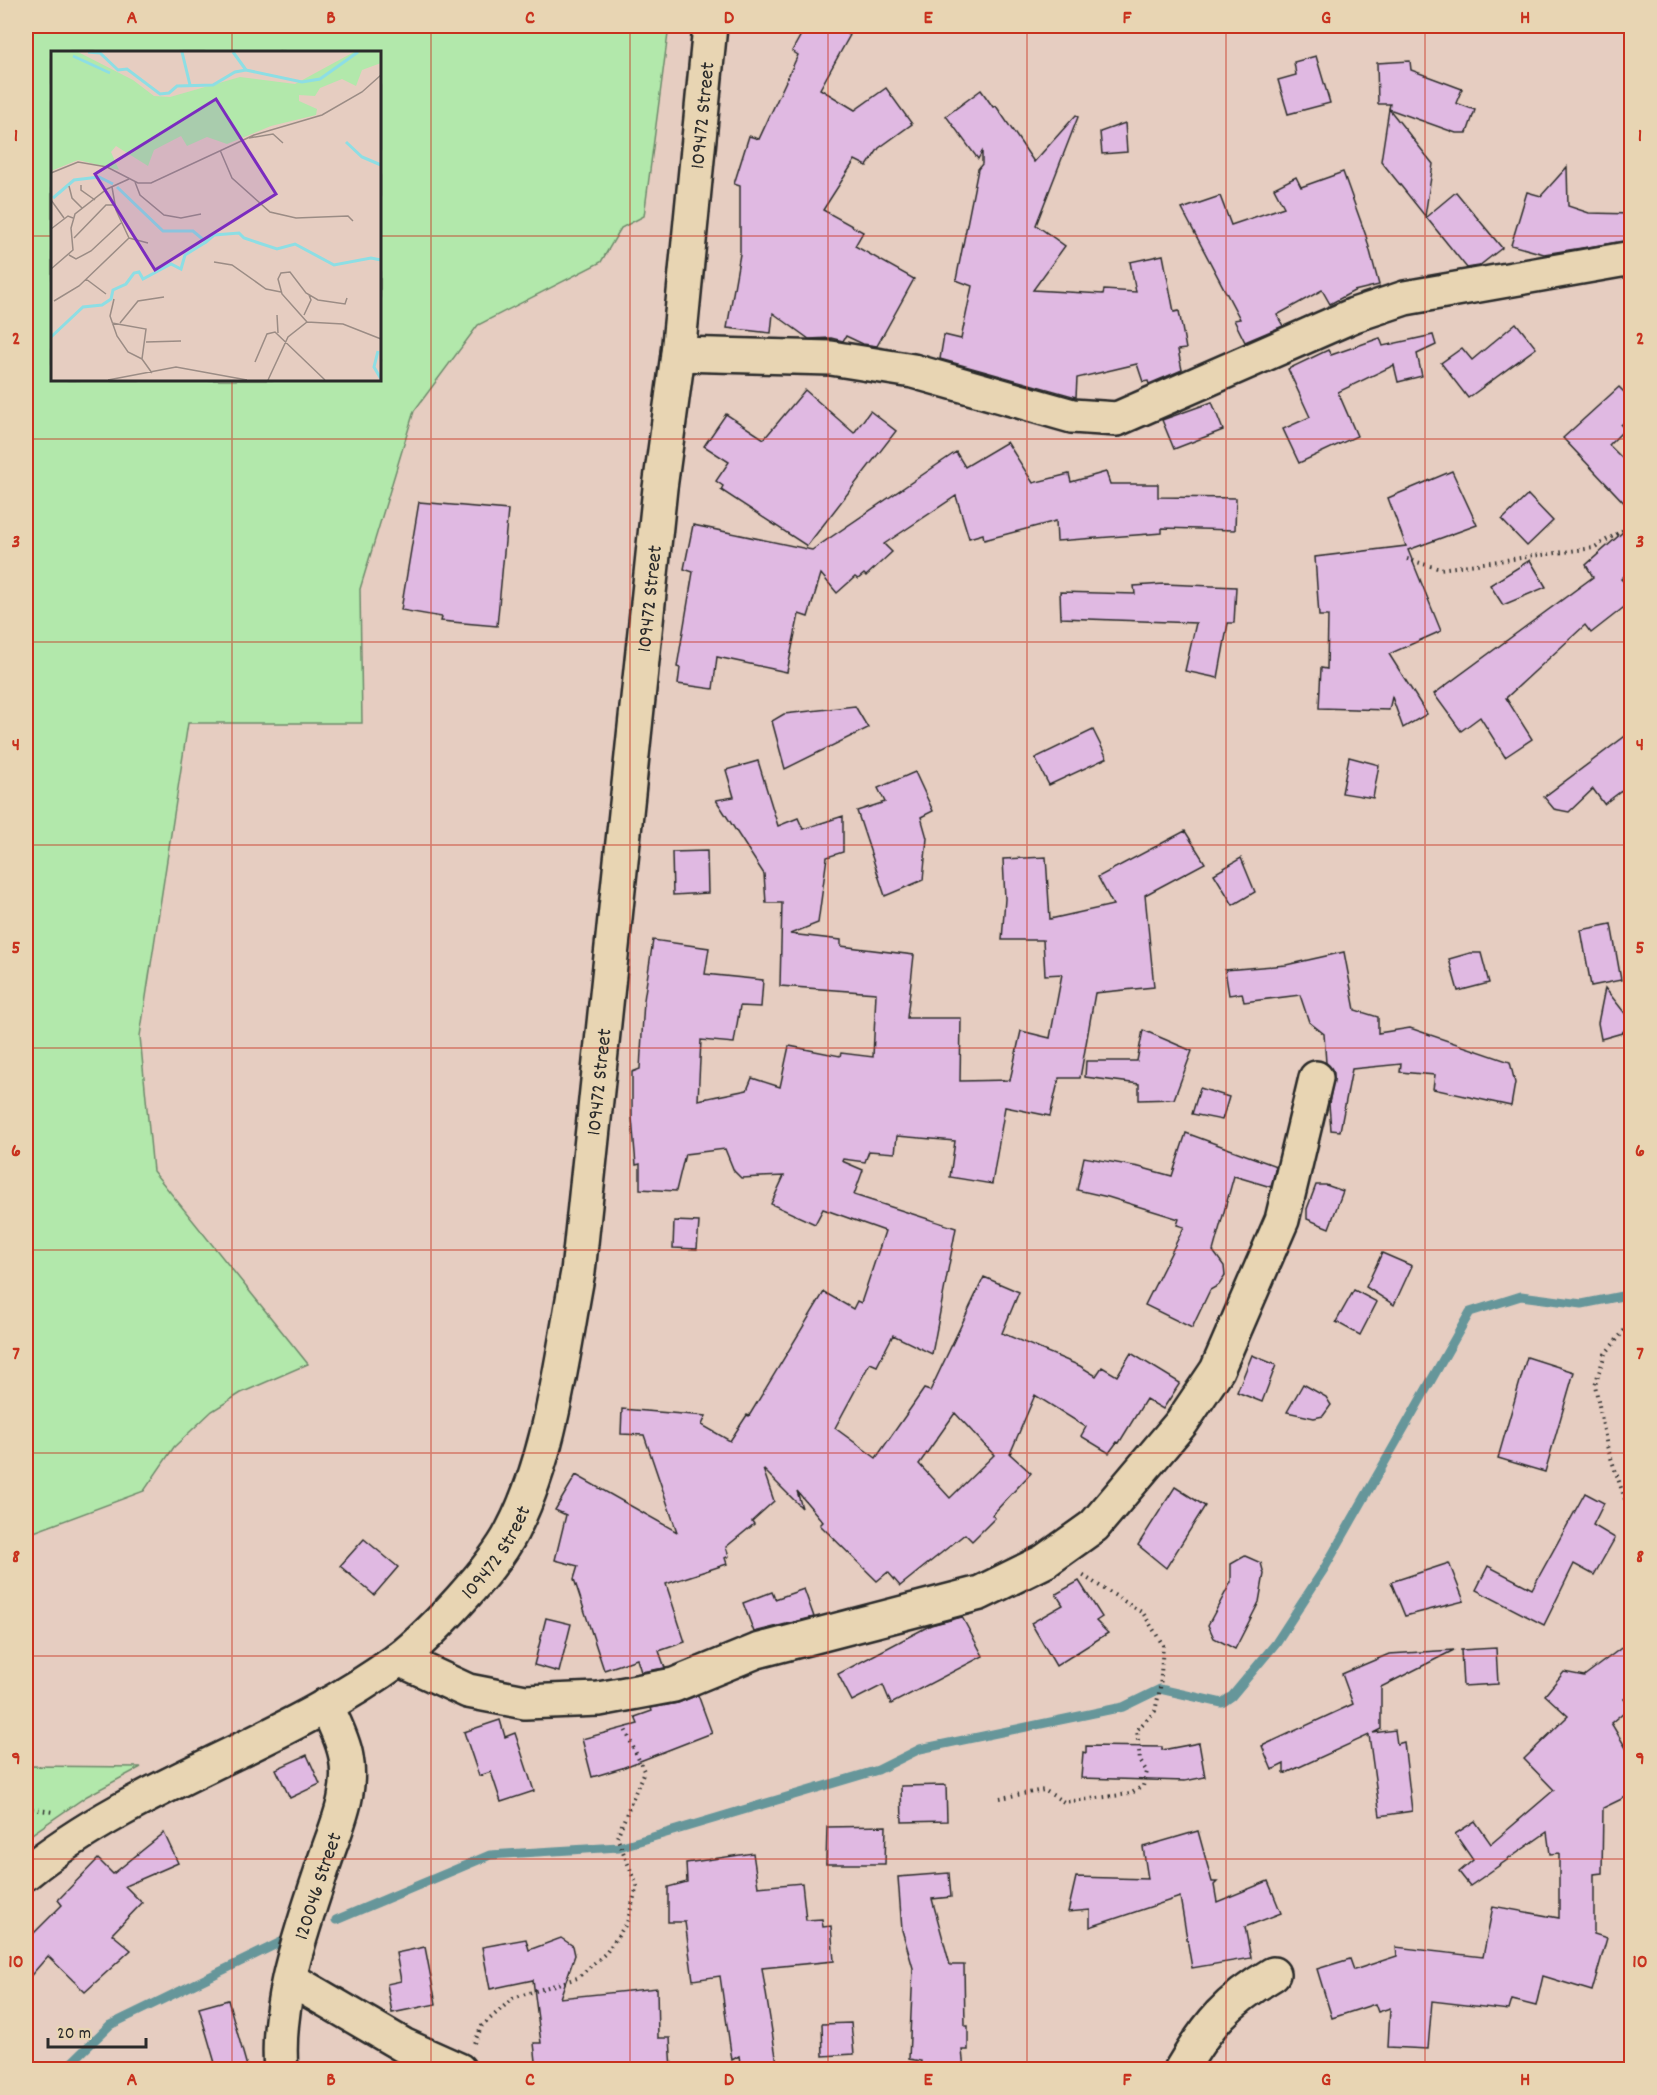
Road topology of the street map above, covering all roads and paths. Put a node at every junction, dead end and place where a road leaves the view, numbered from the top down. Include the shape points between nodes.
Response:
1 (710, 26) edge
2 (1632, 258) edge
3 (678, 354) junction
4 (1632, 525) edge
5 (1407, 559) dead end
6 (1316, 1078) dead end
7 (1632, 1253) edge
8 (1632, 1271) edge
9 (1632, 1321) edge
10 (1632, 1520) edge
11 (1052, 1557) junction
12 (399, 1659) junction
13 (637, 1692) junction
14 (326, 1705) junction
15 (1000, 1798) dead end
16 (26, 1873) edge
17 (1274, 1974) dead end
18 (291, 1979) junction
19 (465, 2059) edge
20 (282, 2070) edge
21 (1181, 2070) edge

1 - 3 street, 109472 Street
2 - 3 street via 1405,298 1354,315 1117,419 1072,416 913,371 831,358
3 - 12 street, 109472 Street via 660,488 578,1272 554,1398 538,1465 512,1531 477,1582
4 - 5 path via 1593,548 1440,569
6 - 11 street via 1281,1220 1217,1370 1182,1422 1094,1526
7 - 8 path
9 - 10 path via 1605,1354 1595,1385 1607,1446
11 - 13 street via 980,1593 757,1651 674,1685
11 - 15 path via 1143,1613 1163,1646 1155,1711 1137,1730 1140,1761 1147,1772 1143,1786 1130,1794 1064,1802 1044,1790
12 - 13 street via 468,1691 525,1702 599,1699
12 - 14 street, 109472 Street
13 - 19 path via 622,1722 644,1771 617,1837 637,1886 627,1923 606,1953 577,1978 513,1998 483,2026
14 - 16 street, 109472 Street via 104,1819
14 - 18 street, 120046 Street via 346,1757 348,1787
17 - 21 street via 1224,2007
18 - 19 street via 403,2045
18 - 20 street, 120046 Street via 281,2024

